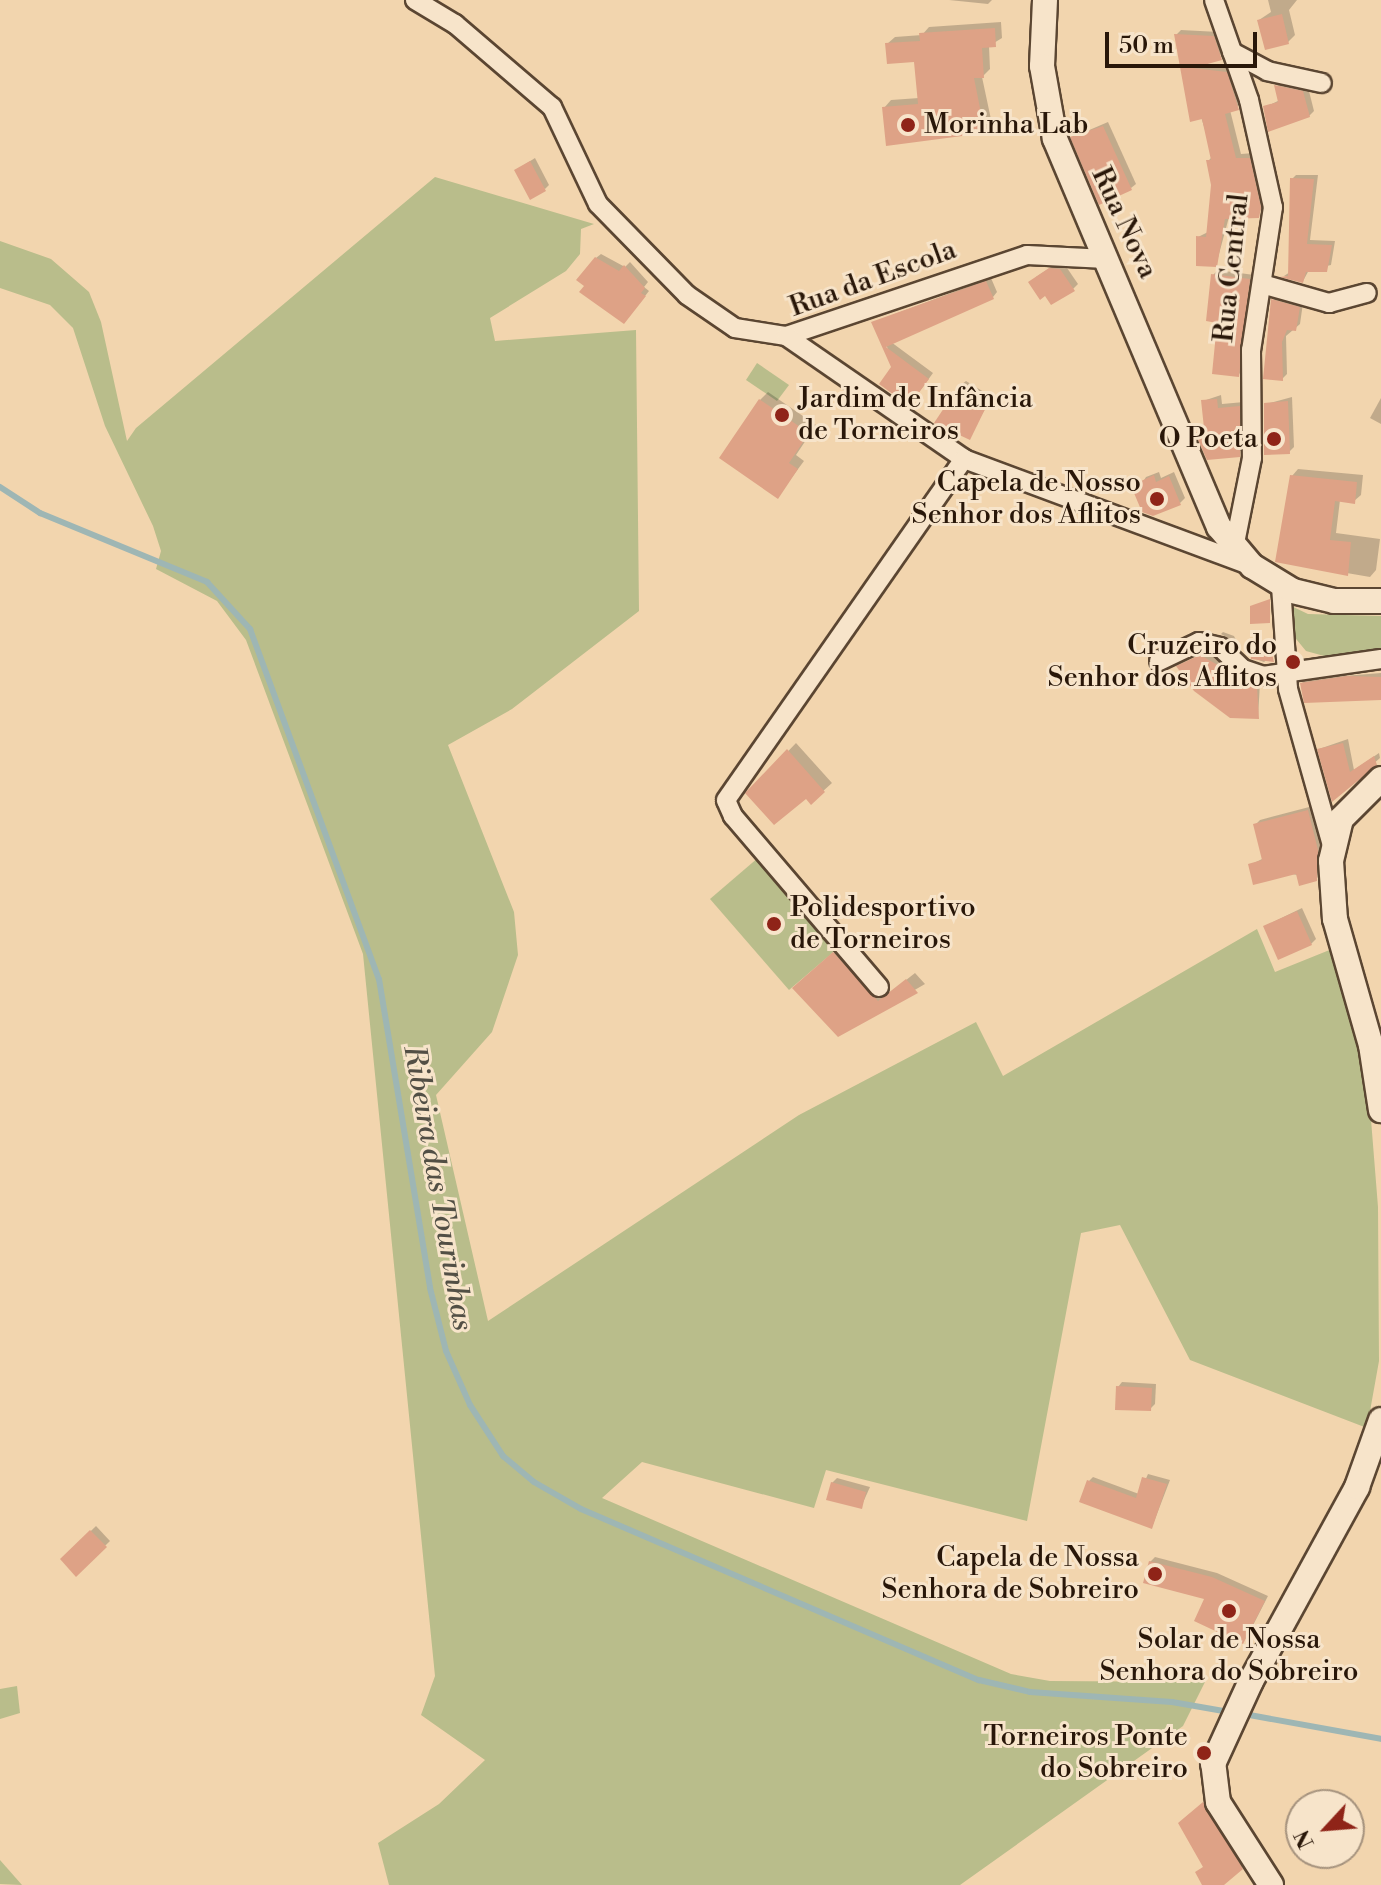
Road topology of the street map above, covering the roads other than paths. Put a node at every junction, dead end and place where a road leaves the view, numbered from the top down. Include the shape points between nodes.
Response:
1 (415, 0) edge
2 (1045, 0) edge
3 (1214, 0) edge
4 (1232, 52) junction
5 (1322, 83) dead end
6 (1106, 259) junction
7 (1262, 284) junction
8 (1367, 293) dead end
9 (786, 336) junction
10 (964, 459) junction
11 (1234, 548) junction
12 (1252, 566) junction
13 (1281, 586) junction
14 (1381, 601) edge
15 (1381, 659) edge
16 (1159, 661) dead end
17 (1286, 673) junction
18 (1381, 779) edge
19 (1332, 846) junction
20 (879, 987) dead end
21 (1381, 1110) edge
22 (1381, 1420) edge
23 (1271, 1885) edge

1 - 9 street via 455,24 552,107 598,204 694,302 743,331
2 - 6 street, Rua Nova via 1042,66 1048,117
3 - 4 street, Rua Central
4 - 5 street via 1267,71
4 - 7 street, Rua Central via 1272,195
6 - 9 street, Rua da Escola via 1027,255
6 - 11 street, Rua Nova via 1190,463
7 - 8 street via 1329,303
7 - 11 street, Rua Central via 1251,350 1252,458
9 - 10 street, Rua da Escola
10 - 12 street, Rua da Escola
10 - 20 street via 726,800 730,812
11 - 12 street, Rua Nova
12 - 13 street, Rua Nova
13 - 14 street, Rua Nova via 1318,599
13 - 17 street
15 - 17 street
16 - 17 street via 1206,642 1248,672
17 - 19 street
18 - 19 street via 1341,819
19 - 21 street via 1335,919 1371,1045
22 - 23 street via 1362,1478 1251,1681 1213,1764 1218,1802

